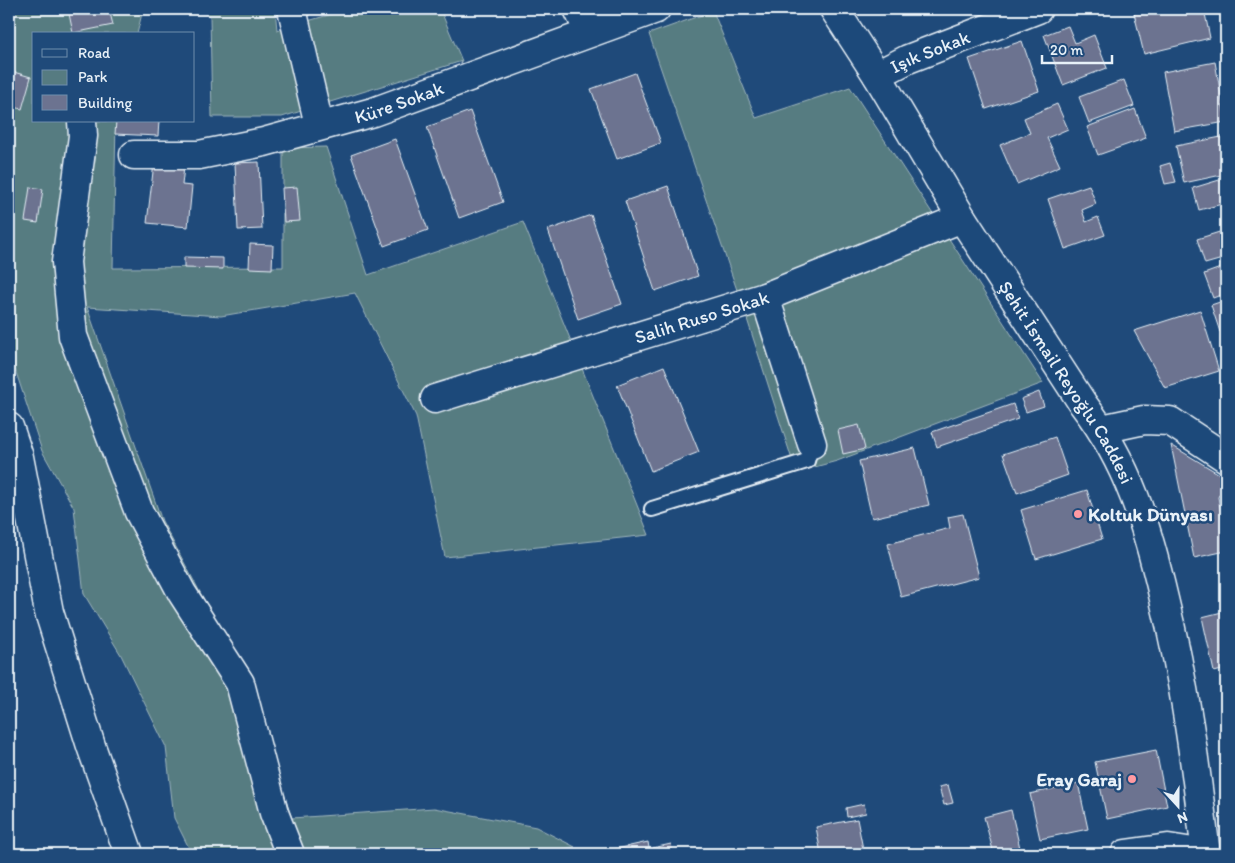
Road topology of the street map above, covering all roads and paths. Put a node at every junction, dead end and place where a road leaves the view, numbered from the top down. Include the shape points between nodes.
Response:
1 (292, 9) edge
2 (656, 9) edge
3 (834, 9) edge
4 (1038, 9) edge
5 (584, 21) edge
6 (877, 75) junction
7 (82, 122) edge
8 (319, 126) junction
9 (134, 155) dead end
10 (962, 218) junction
11 (765, 297) junction
12 (435, 399) dead end
13 (9, 427) edge
14 (1102, 429) junction
15 (812, 444) joint
16 (1226, 458) edge
17 (652, 509) dead end
18 (129, 854) edge
19 (290, 854) edge
20 (1125, 854) edge
21 (1206, 854) edge

1 - 8 street
2 - 5 street, Küre Sokak
3 - 6 street, Şehit İsmail Reyoğlu Caddesi
4 - 6 street, Işık Sokak via 908,59
5 - 8 street, Küre Sokak via 373,112
6 - 10 street, Şehit İsmail Reyoğlu Caddesi
7 - 19 street via 83,136 66,262 73,336 139,512 182,593 240,683 274,814
8 - 9 street, Küre Sokak via 264,142 199,155
10 - 11 street, Salih Ruso Sokak
10 - 14 street, Şehit İsmail Reyoğlu Caddesi
11 - 12 street, Salih Ruso Sokak
11 - 15 street
13 - 18 street via 19,457 49,612
14 - 16 street via 1144,420 1170,421
14 - 21 street, Şehit İsmail Reyoğlu Caddesi via 1134,491 1155,561 1180,665
15 - 17 lane via 806,462
20 - 21 street via 1168,848

